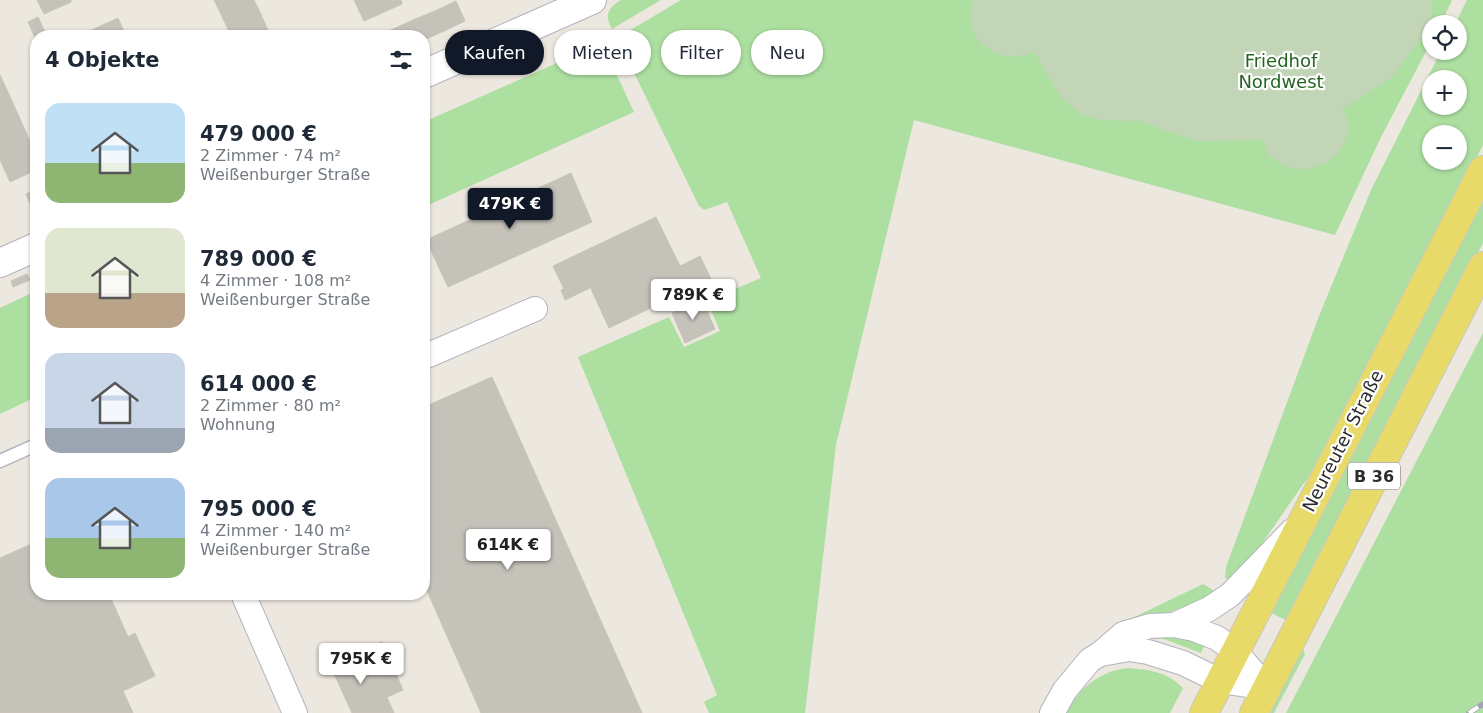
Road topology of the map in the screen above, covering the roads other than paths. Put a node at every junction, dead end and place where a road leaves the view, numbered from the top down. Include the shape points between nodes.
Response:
1 (592, 0) edge
2 (430, 71) edge
3 (1483, 170) edge
4 (30, 250) edge
5 (0, 263) edge
6 (1483, 266) edge
7 (535, 309) dead end
8 (430, 354) edge
9 (30, 448) edge
10 (0, 461) edge
11 (1303, 518) junction
12 (246, 600) edge
13 (1174, 625) junction
14 (1235, 651) junction
15 (1100, 654) junction
16 (1220, 681) junction
17 (1267, 688) junction
18 (295, 713) edge
19 (1052, 713) edge
20 (1204, 713) edge
21 (1254, 713) edge

1 - 2 main road
3 - 11 main road, Neureuter Straße / B 36
4 - 5 main road
6 - 17 main road, B 36
7 - 8 street
9 - 10 lane
11 - 13 street via 1230,595 1209,610
11 - 14 main road, Neureuter Straße / B 36
12 - 18 street
13 - 14 street via 1194,628
13 - 15 street via 1150,626 1123,634
14 - 16 main road, Neureuter Straße / B 36
14 - 17 street
15 - 16 street via 1129,649 1148,652 1183,663
15 - 19 street via 1079,671
16 - 17 street
16 - 20 main road, Neureuter Straße / B 36
17 - 21 main road, B 36

